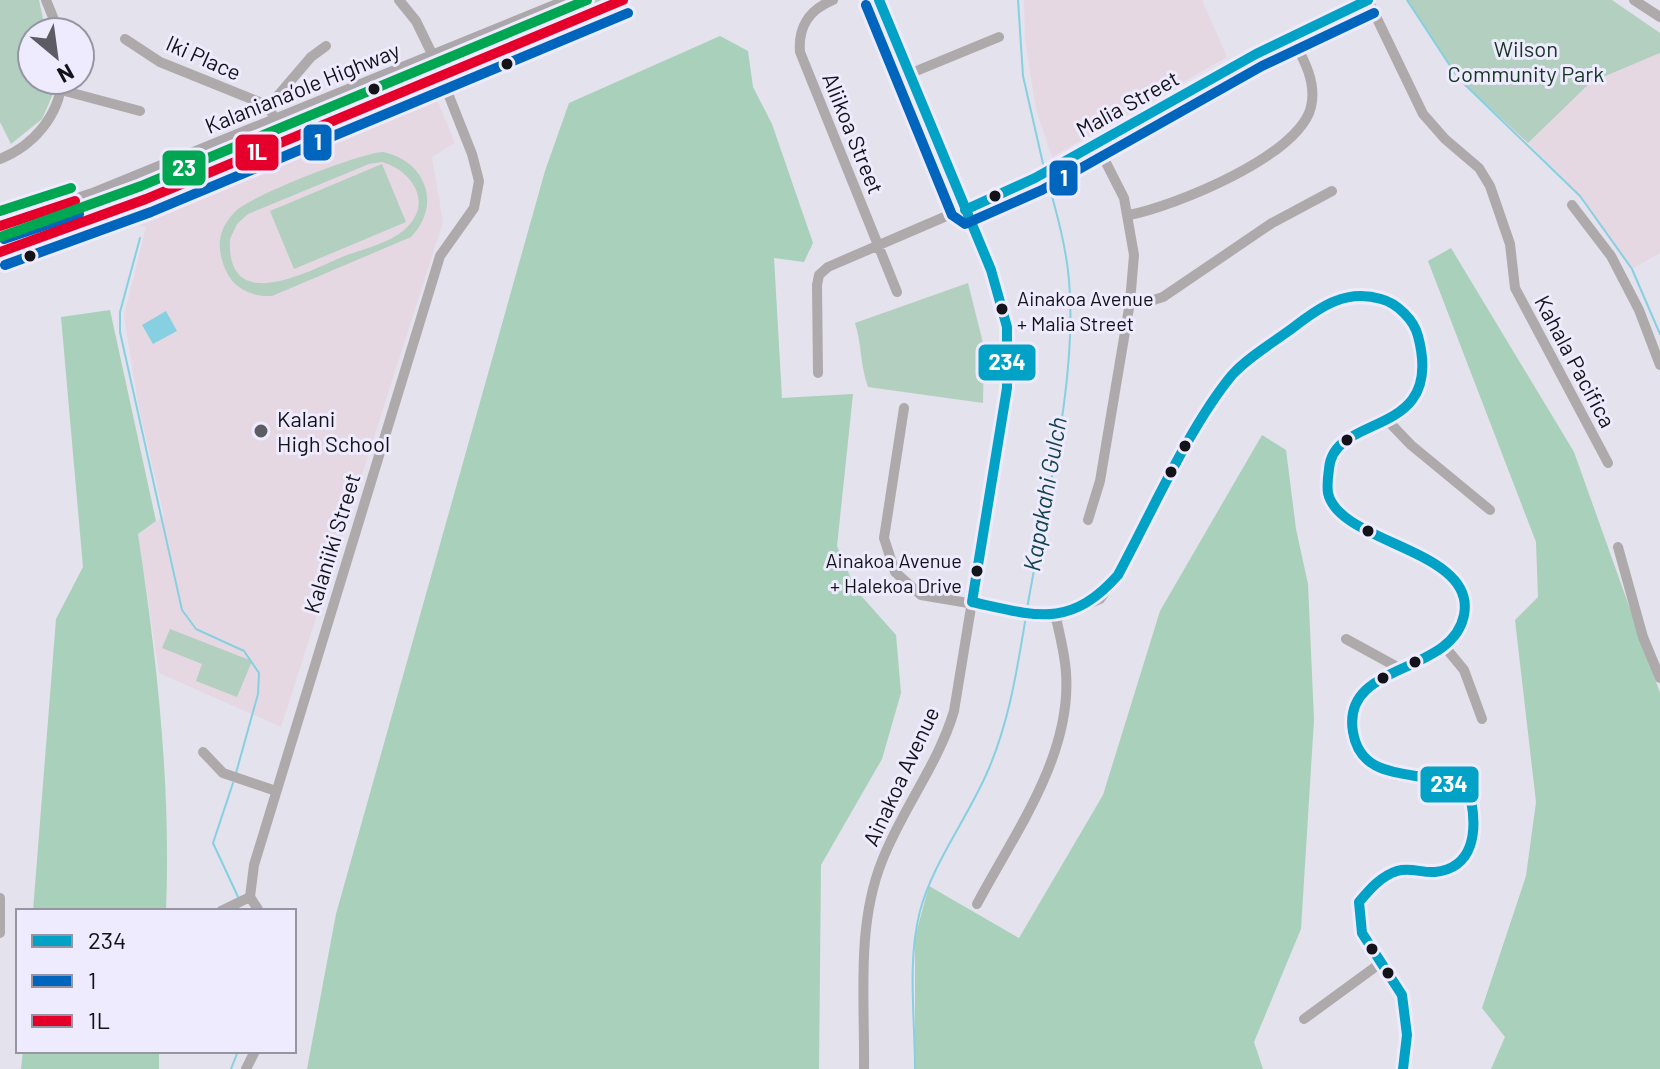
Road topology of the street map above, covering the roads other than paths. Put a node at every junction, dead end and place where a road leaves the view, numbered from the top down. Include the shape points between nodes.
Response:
1 (572, 0) edge
2 (623, 0) edge
3 (833, 0) edge
4 (879, 0) edge
5 (1368, 0) edge
6 (1634, 0) edge
7 (402, 1) edge
8 (1660, 17) edge
9 (1291, 36) junction
10 (999, 37) dead end
11 (125, 39) dead end
12 (326, 46) dead end
13 (434, 58) junction
14 (909, 74) junction
15 (442, 77) junction
16 (57, 96) edge
17 (94, 96) edge
18 (269, 106) junction
19 (140, 111) dead end
20 (275, 121) junction
21 (1096, 143) junction
22 (0, 159) edge
23 (1332, 191) dead end
24 (1572, 205) dead end
25 (965, 210) junction
26 (1129, 215) junction
27 (0, 226) edge
28 (878, 245) junction
29 (0, 252) edge
30 (897, 292) dead end
31 (1130, 302) junction
32 (1660, 365) edge
33 (818, 373) dead end
34 (904, 408) dead end
35 (1388, 421) junction
36 (1608, 463) dead end
37 (1490, 510) dead end
38 (1088, 520) dead end
39 (1618, 547) dead end
40 (972, 602) junction
41 (1056, 618) junction
42 (1346, 639) dead end
43 (1445, 647) junction
44 (1399, 668) junction
45 (1660, 678) edge
46 (1482, 719) dead end
47 (203, 752) dead end
48 (276, 791) junction
49 (250, 897) junction
50 (0, 898) edge
51 (977, 904) dead end
52 (225, 909) edge
53 (258, 909) edge
54 (0, 933) edge
55 (1382, 962) junction
56 (1304, 1019) dead end
57 (864, 1069) edge
58 (1403, 1069) edge

1 - 13 highway, Kalaniana’ole Highway
2 - 15 highway, Kalaniana’ole Highway
3 - 28 street, Aliikoa Street via 803,24 800,52
4 - 14 street, Ainakoa Avenue
5 - 9 street, Malia Street
5 - 36 street, Kahala Pacifica via 1423,114 1479,168 1490,186 1508,232 1515,288
6 - 8 street
7 - 13 street, Kalaniiki Street
9 - 21 street, Malia Street
9 - 26 street via 1309,72 1313,96 1307,118 1292,138 1188,199
10 - 14 street
11 - 18 street, Iki Place via 160,62
12 - 18 street
13 - 15 street, Kalaniiki Street
13 - 20 highway, Kalaniana’ole Highway
14 - 25 street, Ainakoa Avenue
15 - 29 highway, Kalaniana’ole Highway via 146,199
15 - 48 street, Kalaniiki Street via 479,181 474,208 440,256
16 - 22 street via 50,118 35,135
17 - 19 street
18 - 20 street
20 - 27 highway, Kalaniana’ole Highway via 93,195
21 - 25 street, Malia Street
21 - 26 street via 1118,181
23 - 31 street via 1272,223 1163,297
24 - 32 street via 1611,256
25 - 28 street, Malia Street
25 - 40 street, Ainakoa Avenue via 998,290 1009,348
26 - 31 street via 1134,255
28 - 30 street, Aliikoa Street
28 - 33 street, Malia Street via 828,267 818,278
31 - 38 street via 1100,481
34 - 40 street via 884,538 895,572 921,595
35 - 37 street
35 - 41 street via 1418,394 1425,362 1415,324 1389,301 1371,296 1347,296 1322,305 1234,373 1210,406 1118,575 1100,599
35 - 43 street via 1343,441 1329,464 1328,495 1346,519 1444,569 1458,586 1465,612
39 - 45 street
40 - 41 street
40 - 57 street, Ainakoa Avenue via 949,728 887,848 872,891 866,934
41 - 51 street via 1066,674 1063,723 1048,770
42 - 44 street
43 - 44 street
43 - 46 street via 1464,670
44 - 55 street via 1362,690 1353,710 1353,734 1366,760 1394,775 1447,783 1471,800 1478,828 1470,853 1451,867 1435,872 1402,869 1377,880 1359,902 1362,933
47 - 48 street via 223,773
48 - 49 street, Kalaniiki Street
49 - 52 street
49 - 53 street
50 - 54 street
55 - 56 street
55 - 58 street via 1402,995 1407,1035

